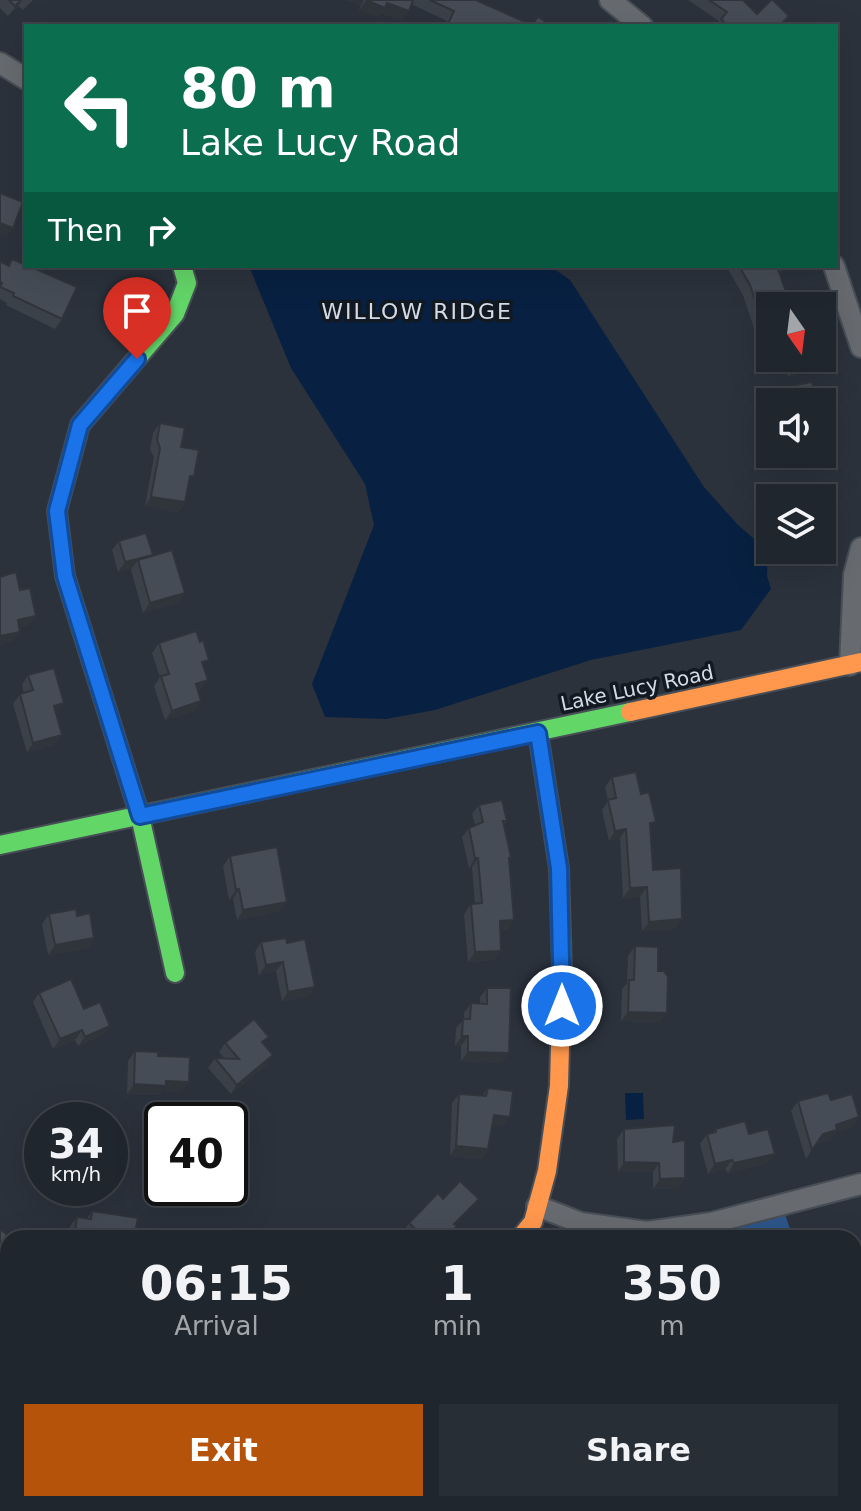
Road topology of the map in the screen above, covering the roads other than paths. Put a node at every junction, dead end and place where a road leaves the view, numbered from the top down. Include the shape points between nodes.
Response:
1 (610, 0) edge
2 (640, 24) edge
3 (0, 63) edge
4 (24, 78) edge
5 (183, 268) edge
6 (835, 268) edge
7 (861, 347) edge
8 (861, 548) edge
9 (855, 664) edge
10 (538, 733) junction
11 (140, 816) junction
12 (0, 845) edge
13 (175, 973) dead end
14 (861, 1184) edge
15 (537, 1206) junction
16 (526, 1230) edge
17 (632, 1230) edge
18 (661, 1230) edge

1 - 2 street
3 - 4 street
5 - 11 street via 187,283 175,314 80,425 57,511 65,576
6 - 7 street
8 - 9 street via 854,575
9 - 10 street, Lake Lucy Road
10 - 11 street, Lake Lucy Road
10 - 15 street via 559,868 562,979 559,1086
11 - 12 street, Lake Lucy Road
11 - 13 street
14 - 18 street via 711,1223
15 - 16 street
15 - 17 street via 581,1223

